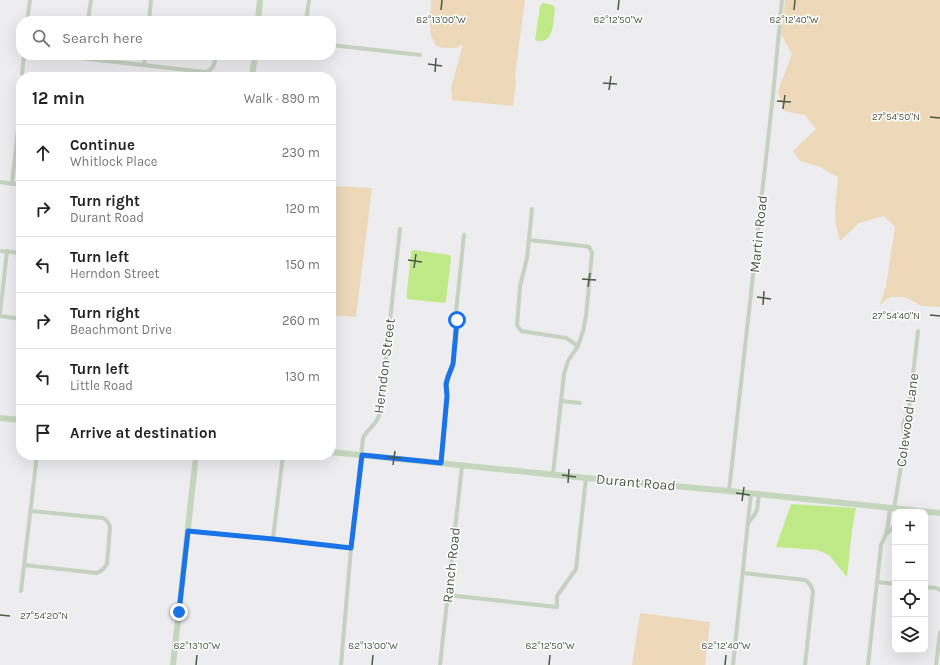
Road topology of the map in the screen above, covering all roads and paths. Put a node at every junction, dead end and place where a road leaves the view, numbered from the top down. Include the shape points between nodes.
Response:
1 (30, 0) edge
2 (91, 0) edge
3 (151, 0) edge
4 (260, 0) edge
5 (309, 0) edge
6 (782, 0) edge
7 (28, 16) edge
8 (89, 16) edge
9 (149, 16) edge
10 (258, 16) edge
11 (307, 16) edge
12 (336, 46) edge
13 (420, 55) dead end
14 (23, 60) edge
15 (106, 60) edge
16 (144, 60) edge
17 (215, 60) edge
18 (254, 60) edge
19 (144, 65) junction
20 (22, 72) edge
21 (205, 72) edge
22 (205, 72) edge
23 (253, 72) edge
24 (16, 152) edge
25 (0, 182) edge
26 (12, 184) junction
27 (16, 184) edge
28 (532, 209) dead end
29 (400, 229) dead end
30 (464, 235) dead end
31 (529, 240) junction
32 (0, 250) edge
33 (7, 251) junction
34 (16, 252) edge
35 (0, 315) edge
36 (16, 317) edge
37 (918, 330) dead end
38 (578, 346) junction
39 (561, 401) junction
40 (580, 403) dead end
41 (0, 418) edge
42 (16, 420) edge
43 (336, 452) edge
44 (362, 455) junction
45 (36, 460) edge
46 (195, 460) edge
47 (282, 460) edge
48 (441, 463) junction
49 (462, 466) junction
50 (552, 474) junction
51 (586, 478) junction
52 (729, 491) junction
53 (752, 493) junction
54 (758, 494) junction
55 (895, 509) edge
56 (31, 511) junction
57 (928, 512) edge
58 (940, 513) edge
59 (892, 516) edge
60 (749, 522) junction
61 (892, 528) edge
62 (188, 531) junction
63 (886, 534) junction
64 (273, 539) junction
65 (351, 548) junction
66 (24, 565) junction
67 (743, 573) junction
68 (877, 582) junction
69 (892, 584) edge
70 (928, 587) edge
71 (940, 590) edge
72 (21, 591) dead end
73 (447, 596) junction
74 (940, 632) edge
75 (173, 665) edge
76 (341, 665) edge
77 (440, 665) edge
78 (733, 665) edge
79 (805, 665) edge
80 (868, 665) edge
81 (936, 665) edge

1 - 7 street
2 - 8 street
3 - 9 street
4 - 10 street
5 - 11 street
6 - 52 street, Martin Road
12 - 13 street
14 - 20 street
15 - 19 street
16 - 19 street
17 - 22 street via 213,67
18 - 23 street
19 - 21 street
24 - 26 street
25 - 26 street
26 - 27 street
28 - 31 street
29 - 44 street, Herndon Street via 379,418 363,438
30 - 48 street via 453,364 446,384
31 - 38 street via 520,286 517,325 521,331 566,338
31 - 38 street via 584,246 592,251 584,331
32 - 33 street
33 - 34 street
33 - 35 street
35 - 36 street
37 - 55 street, Colewood Lane via 909,409 903,425 905,442
38 - 39 street via 565,368
39 - 40 street
39 - 50 street
41 - 42 street
43 - 44 street, Durant Road
44 - 48 street, Durant Road
44 - 65 street, Herndon Street
45 - 56 street
46 - 62 street
47 - 64 street
48 - 49 street, Durant Road
49 - 50 street, Durant Road
49 - 73 street, Ranch Road
50 - 51 street, Durant Road
51 - 52 street, Durant Road
51 - 73 street via 576,569 557,596 558,607
52 - 53 street, Durant Road
53 - 54 street, Durant Road
53 - 60 street
54 - 55 street, Durant Road
54 - 60 street via 757,510
56 - 66 street
56 - 66 street via 106,520 110,527 106,564 97,573
57 - 58 street, Durant Road
59 - 63 street, Colewood Lane
60 - 67 street
61 - 63 street, Colewood Lane
62 - 64 street
62 - 75 street
63 - 68 street, Colewood Lane via 881,545
64 - 65 street
65 - 76 street, Herndon Street
66 - 72 street
67 - 78 street
67 - 79 street via 805,580 812,586
68 - 69 street
68 - 80 street, Colewood Lane
70 - 71 street
73 - 77 street, Ranch Road
74 - 81 street

